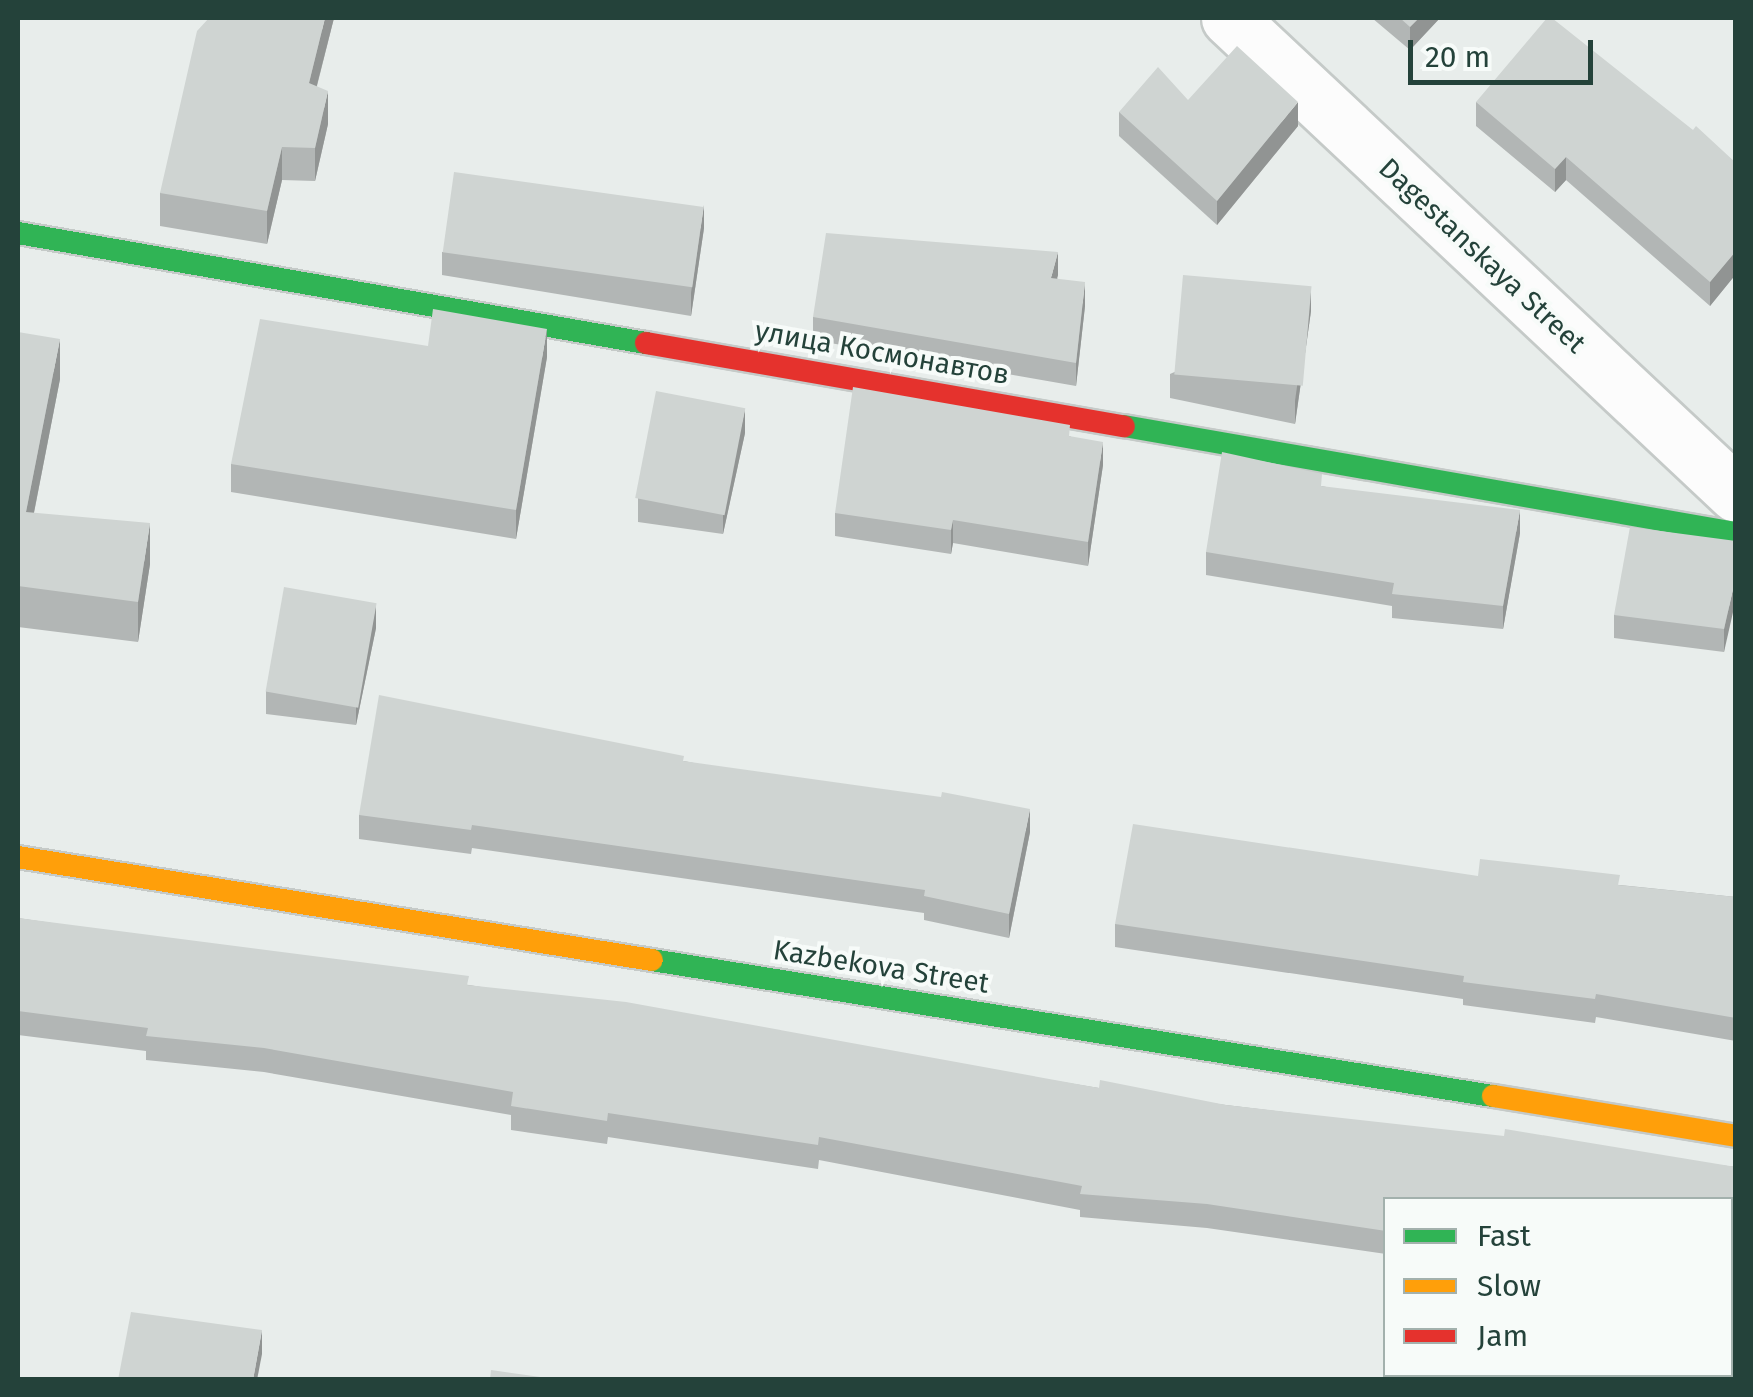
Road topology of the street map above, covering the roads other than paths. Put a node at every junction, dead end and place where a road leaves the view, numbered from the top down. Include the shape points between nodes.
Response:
1 (1229, 18) edge
2 (18, 233) edge
3 (1736, 494) edge
4 (1736, 533) edge
5 (18, 857) edge
6 (1736, 1136) edge

1 - 3 street, Dagestanskaya Street
2 - 4 street, улица Космонавтов
5 - 6 street, Kazbekova Street

